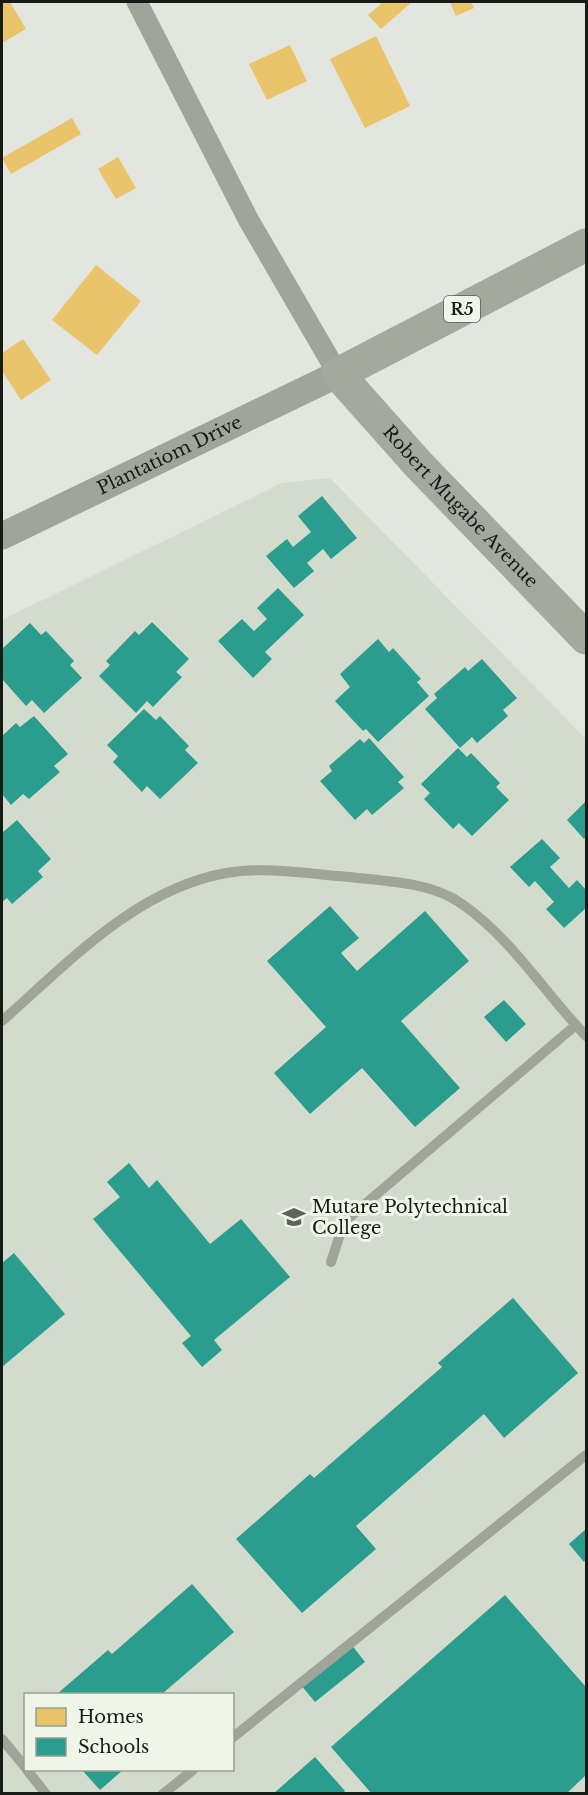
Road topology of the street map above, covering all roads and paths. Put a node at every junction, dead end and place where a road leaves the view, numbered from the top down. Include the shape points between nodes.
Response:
1 (137, 2) edge
2 (586, 245) edge
3 (338, 374) junction
4 (2, 536) edge
5 (586, 639) edge
6 (2, 1020) edge
7 (576, 1025) junction
8 (586, 1036) edge
9 (331, 1262) dead end
10 (586, 1455) edge
11 (234, 1736) edge
12 (2, 1739) edge
13 (24, 1766) edge
14 (28, 1771) edge
15 (192, 1771) edge
16 (46, 1794) edge
17 (163, 1794) edge

1 - 3 street via 248,219
2 - 3 highway, R5
3 - 4 street, Plantatiom Drive
3 - 5 highway, Robert Mugabe Avenue via 418,464
6 - 7 lane via 122,917 163,895 226,873 281,872 372,879 433,889 462,903 507,945
7 - 8 lane
7 - 9 lane via 344,1222
10 - 11 lane
12 - 13 lane
14 - 16 lane
15 - 17 lane

